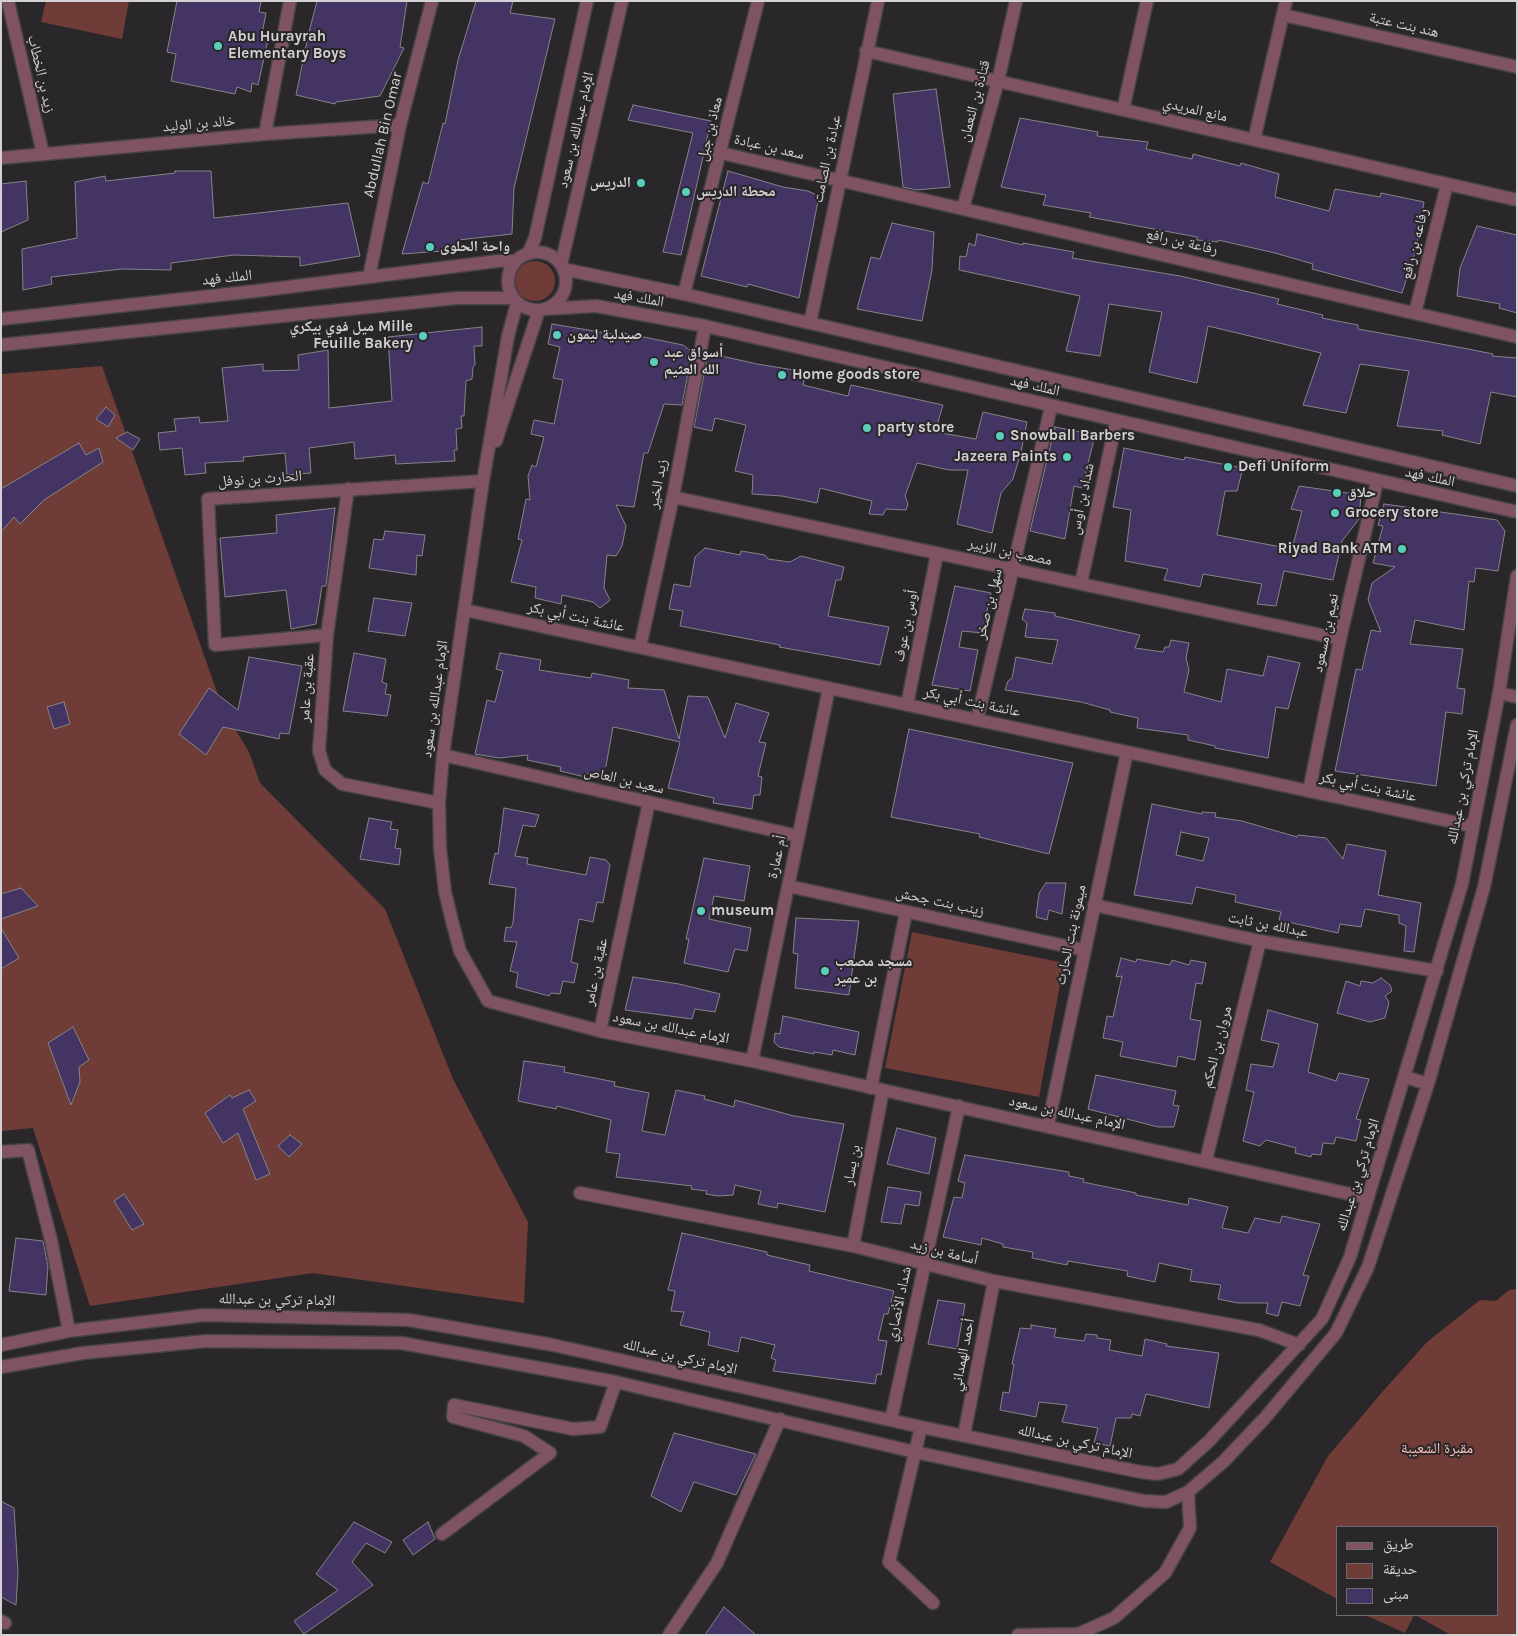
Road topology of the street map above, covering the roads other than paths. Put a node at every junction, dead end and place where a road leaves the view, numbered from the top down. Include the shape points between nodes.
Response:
1 (8, 1) edge
2 (290, 1) edge
3 (432, 1) edge
4 (587, 1) edge
5 (622, 1) edge
6 (758, 1) edge
7 (878, 1) edge
8 (1016, 1) edge
9 (1147, 1) edge
10 (1286, 1) edge
11 (1283, 15) junction
12 (866, 51) junction
13 (1517, 67) edge
14 (998, 81) junction
15 (1123, 110) junction
16 (400, 125) junction
17 (265, 134) junction
18 (1254, 140) junction
19 (721, 153) junction
20 (43, 154) junction
21 (1, 158) edge
22 (839, 179) junction
23 (1447, 184) junction
24 (1517, 200) edge
25 (963, 208) junction
26 (528, 254) junction
27 (516, 261) junction
28 (562, 267) junction
29 (368, 277) junction
30 (684, 294) junction
31 (515, 300) junction
32 (542, 310) junction
33 (1415, 312) junction
34 (1, 319) edge
35 (810, 323) junction
36 (705, 326) junction
37 (1517, 337) edge
38 (1, 345) edge
39 (1051, 407) junction
40 (1116, 422) junction
41 (483, 481) junction
42 (1377, 482) junction
43 (1517, 486) edge
44 (348, 489) junction
45 (672, 497) junction
46 (1517, 512) edge
47 (937, 554) junction
48 (1014, 570) junction
49 (1517, 576) edge
50 (1080, 583) junction
51 (465, 610) junction
52 (328, 635) junction
53 (1340, 639) junction
54 (640, 647) junction
55 (829, 688) junction
56 (1499, 693) junction
57 (1517, 697) edge
58 (907, 705) junction
59 (977, 720) junction
60 (1517, 725) edge
61 (1127, 752) junction
62 (443, 755) junction
63 (1310, 791) junction
64 (649, 802) junction
65 (439, 803) junction
66 (1472, 826) junction
67 (798, 836) junction
68 (788, 886) junction
69 (1094, 905) junction
70 (906, 912) junction
71 (1260, 941) junction
72 (1084, 950) junction
73 (1437, 971) junction
74 (600, 1031) junction
75 (752, 1061) junction
76 (1405, 1077) junction
77 (1428, 1084) junction
78 (877, 1089) junction
79 (959, 1106) junction
80 (1048, 1125) junction
81 (1, 1152) edge
82 (1206, 1160) junction
83 (580, 1193) dead end
84 (1368, 1198) junction
85 (853, 1246) junction
86 (924, 1264) junction
87 (994, 1281) junction
88 (69, 1331) junction
89 (1, 1345) edge
90 (1299, 1345) junction
91 (1, 1367) edge
92 (616, 1382) junction
93 (780, 1419) junction
94 (892, 1420) junction
95 (921, 1427) junction
96 (964, 1435) junction
97 (915, 1452) junction
98 (1188, 1492) junction
99 (442, 1534) dead end
100 (933, 1603) dead end
101 (1076, 1634) edge
102 (669, 1635) edge
103 (1018, 1635) edge

1 - 20 street, زيد بن الخطاب
2 - 17 street
3 - 16 street, Abdullah Bin Omar
4 - 26 street, الإمام عبدالله بن سعود via 535,238
5 - 28 street, الإمام عبدالله بن سعود
6 - 19 street, معاذ بن جبل
7 - 12 street, عبادة بن الصامت
8 - 14 street, قتادة بن النعمان
9 - 15 street
10 - 11 street
11 - 13 street, هند بنت عتبة
11 - 18 street
12 - 14 street, مانع المريدي
12 - 22 street, عبادة بن الصامت
14 - 15 street, مانع المريدي
14 - 25 street, قتادة بن النعمان
15 - 18 street, مانع المريدي
16 - 17 street, خالد بن الوليد
16 - 29 street, Abdullah Bin Omar
17 - 20 street, خالد بن الوليد
18 - 23 street, مانع المريدي
19 - 22 street, سعد بن عبادة
19 - 30 street, معاذ بن جبل
20 - 21 street, خالد بن الوليد
22 - 25 street, رفاعة بن رافع
22 - 35 street, عبادة بن الصامت
23 - 24 street, مانع المريدي
23 - 33 street, رفاعه بن رافع
25 - 33 street, رفاعة بن رافع
26 - 27 street
26 - 28 street via 543,253 557,260
27 - 29 street, الملك فهد
27 - 31 street via 508,276
28 - 30 street, الملك فهد
28 - 32 street via 566,282 564,291 553,305
29 - 34 street, الملك فهد
30 - 35 street, الملك فهد
31 - 32 street via 532,310
31 - 38 street via 458,298
31 - 41 street, الإمام عبدالله بن سعود
32 - 36 street, الملك فهد via 596,306
32 - 41 street, الإمام عبدالله بن سعود
33 - 37 street, رفاعة بن رافع
35 - 43 street, الملك فهد
36 - 39 street, الملك فهد
36 - 45 street, زيد الخير
39 - 40 street, الملك فهد
39 - 48 street, سهل بن صخر
40 - 42 street, الملك فهد
40 - 50 street, شداد بن أوس
41 - 44 street, الحارث بن نوفل
41 - 51 street, الإمام عبدالله بن سعود
42 - 46 street, الملك فهد
42 - 53 street, نعيم بن مسعود
44 - 52 street, عقبة بن عامر
44 - 52 street, الحارث بن نوفل via 208,499 215,645
45 - 47 street, مصعب بن الزبير
45 - 54 street, زيد الخير
47 - 48 street, مصعب بن الزبير
47 - 58 street, أوس بن عوف
48 - 50 street, مصعب بن الزبير
48 - 59 street, سهل بن صخر
49 - 56 street, الإمام تركي بن عبدالله
50 - 53 street, مصعب بن الزبير
51 - 54 street, عائشة بنت أبي بكر
51 - 62 street, الإمام عبدالله بن سعود
52 - 65 street, عقبة بن عامر via 318,751 325,770 342,784
53 - 63 street, نعيم بن مسعود
54 - 55 street, عائشة بنت أبي بكر
55 - 58 street, عائشة بنت أبي بكر
55 - 67 street, أم عمارة
56 - 57 street
56 - 66 street, الإمام تركي بن عبدالله
58 - 59 street, عائشة بنت أبي بكر
59 - 61 street, عائشة بنت أبي بكر
60 - 77 street via 1484,887
61 - 63 street, عائشة بنت أبي بكر
61 - 69 street, ميمونة بنت الحارث
62 - 64 street, سعيد بن العاص
62 - 65 street, الإمام عبدالله بن سعود
63 - 66 street, عائشة بنت أبي بكر
64 - 67 street, سعيد بن العاص
64 - 74 street, عقبة بن عامر
65 - 74 street, الإمام عبدالله بن سعود via 440,848 452,921 460,951 488,1001
66 - 73 street, الإمام تركي بن عبدالله via 1462,884
67 - 68 street, أم عمارة
68 - 70 street, زينب بنت جحش
68 - 75 street, أم عمارة
69 - 71 street, عبدالله بن ثابت
69 - 72 street, ميمونة بنت الحارث
70 - 72 street, زينب بنت جحش
70 - 78 street, بن يسار
71 - 73 street, عبدالله بن ثابت
71 - 82 street, مروان بن الحكم
72 - 80 street, ميمونة بنت الحارث
73 - 76 street, الإمام تركي بن عبدالله
74 - 75 street, الإمام عبدالله بن سعود
75 - 78 street, الإمام عبدالله بن سعود
76 - 77 street
76 - 84 street, الإمام تركي بن عبدالله
77 - 98 street via 1368,1267 1336,1333 1264,1420
78 - 79 street, الإمام عبدالله بن سعود
78 - 85 street, بن يسار
79 - 80 street, الإمام عبدالله بن سعود
79 - 86 street, شداد الأنصاري
80 - 82 street, الإمام عبدالله بن سعود
81 - 88 street via 28,1150 51,1240
82 - 84 street, الإمام عبدالله بن سعود
83 - 85 street, أسامة بن زيد
84 - 90 street, الإمام تركي بن عبدالله via 1350,1257 1322,1319
85 - 86 street, أسامة بن زيد
86 - 87 street, أسامة بن زيد
86 - 94 street, شداد الأنصاري
87 - 90 street, أسامة بن زيد via 1259,1330
87 - 96 street, أحمد الهمداني
88 - 89 street, الإمام تركي بن عبدالله
88 - 94 street, الإمام تركي بن عبدالله via 204,1315 409,1320 553,1345
90 - 96 street, الإمام تركي بن عبدالله via 1178,1470 1158,1474 1141,1472
91 - 92 street via 83,1353 207,1341 402,1343
92 - 93 street
92 - 99 street via 600,1427 574,1429 454,1405 453,1416 524,1436 550,1452
93 - 97 street
93 - 102 street via 717,1563
94 - 95 street, الإمام تركي بن عبدالله
95 - 96 street, الإمام تركي بن عبدالله
95 - 97 street
97 - 98 street via 1144,1500 1166,1502
97 - 100 street via 889,1562
98 - 101 street via 1190,1528 1165,1574 1114,1618
101 - 103 street

